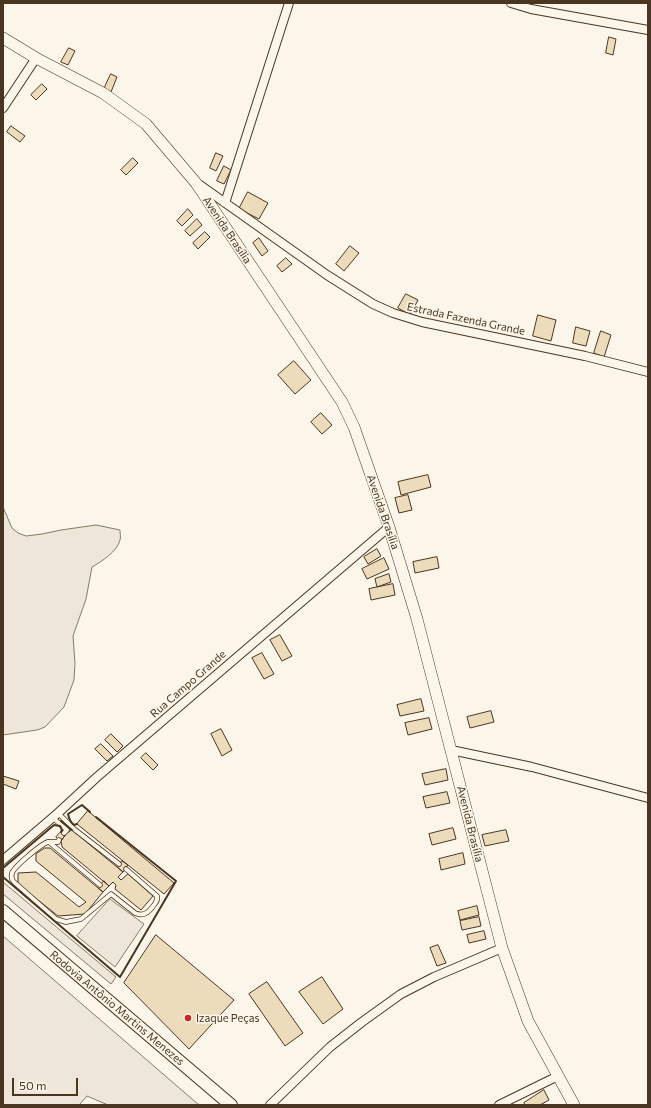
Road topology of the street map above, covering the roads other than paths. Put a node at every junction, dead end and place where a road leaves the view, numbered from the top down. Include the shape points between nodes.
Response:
1 (289, 3) edge
2 (511, 3) edge
3 (648, 30) edge
4 (3, 38) edge
5 (36, 58) junction
6 (3, 108) edge
7 (196, 183) junction
8 (225, 203) junction
9 (648, 372) edge
10 (389, 526) junction
11 (451, 750) junction
12 (648, 798) edge
13 (56, 815) junction
14 (64, 833) dead end
15 (59, 840) dead end
16 (49, 842) junction
17 (3, 860) edge
18 (120, 864) dead end
19 (126, 869) dead end
20 (100, 885) dead end
21 (106, 890) dead end
22 (111, 894) junction
23 (3, 911) edge
24 (502, 948) junction
25 (558, 1076) junction
26 (231, 1105) edge
27 (270, 1105) edge
28 (499, 1105) edge
29 (574, 1105) edge

1 - 8 street
2 - 3 street via 531,9
4 - 5 main road, Avenida Brasília
5 - 6 street
5 - 7 main road, Avenida Brasília via 103,93 146,124
7 - 8 street, Estrada Fazenda Grande
7 - 10 main road, Avenida Brasília via 342,402 354,427
8 - 9 street, Estrada Fazenda Grande via 328,275 373,304 393,313 422,322 585,356
10 - 11 main road, Avenida Brasília
10 - 13 street, Rua Campo Grande
11 - 12 street via 539,768
11 - 24 main road, Avenida Brasília
13 - 14 lane via 67,830
13 - 17 street, Rua Campo Grande
13 - 18 lane
15 - 16 lane
16 - 20 lane
16 - 22 lane via 34,851 15,869 12,878 56,919 66,922 81,919
19 - 22 lane via 156,895 157,900 149,912 139,915
21 - 22 lane
23 - 26 main road, Rodovia Antônio Martins Menezes
24 - 25 main road, Avenida Brasília via 528,1021
24 - 27 street via 401,994 330,1047
25 - 28 street
25 - 29 main road, Avenida Brasília

